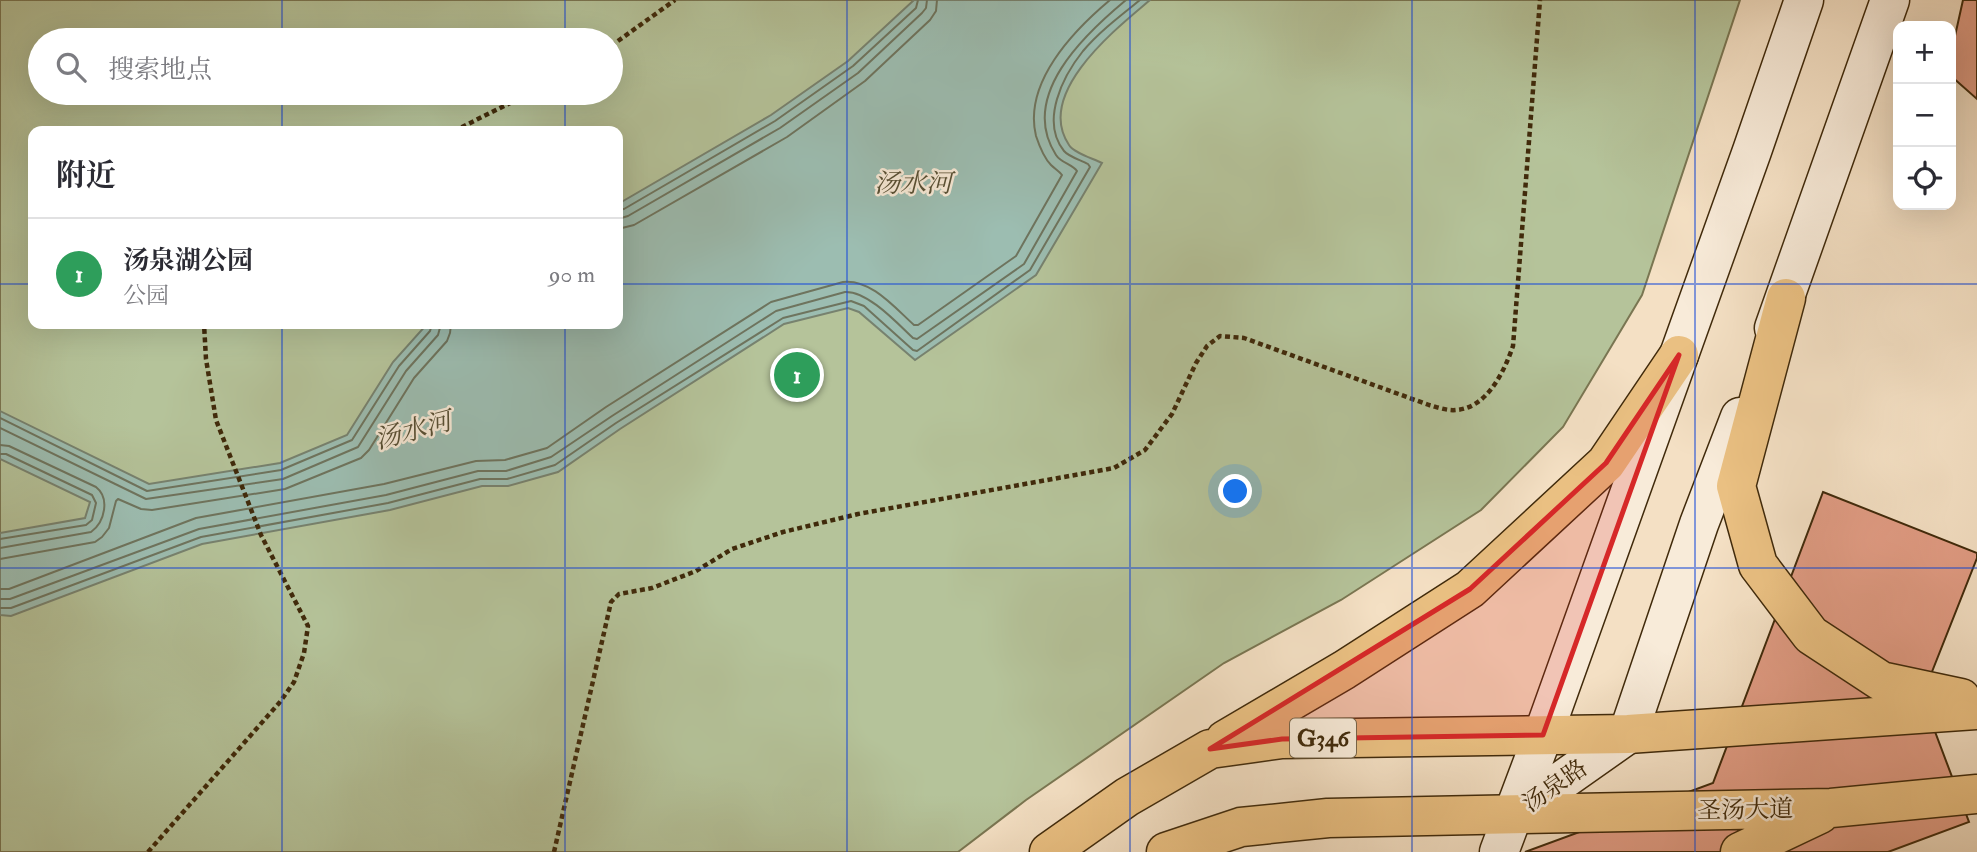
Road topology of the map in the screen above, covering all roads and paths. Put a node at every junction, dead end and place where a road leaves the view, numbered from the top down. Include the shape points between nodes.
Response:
1 (675, 0) edge
2 (1540, 0) edge
3 (1804, 0) edge
4 (1890, 0) edge
5 (623, 37) edge
6 (506, 105) edge
7 (464, 126) edge
8 (1786, 298) junction
9 (204, 329) edge
10 (1679, 355) junction
11 (1977, 702) edge
12 (1977, 710) edge
13 (1628, 734) junction
14 (1543, 735) junction
15 (1210, 749) junction
16 (1977, 794) edge
17 (1831, 808) junction
18 (1513, 816) junction
19 (1181, 847) edge
20 (148, 852) edge
21 (554, 852) edge
22 (1049, 852) edge
23 (1239, 852) edge
24 (1499, 852) edge
25 (1740, 852) edge

1 - 5 path
2 - 21 path via 1513,346 1488,393 1469,408 1454,411 1244,338 1220,336 1201,355 1172,414 1145,450 1114,468 858,514 783,533 732,549 696,571 652,588 619,594 611,602
3 - 10 street
4 - 8 street
6 - 7 path
8 - 11 main road via 1736,486 1758,565 1811,635 1881,681
8 - 13 street via 1699,524
9 - 20 path via 216,420 261,535 308,626 294,682 280,702
10 - 14 street
10 - 15 main road via 1606,463 1470,589
12 - 13 main road, G346
13 - 14 main road, G346
13 - 18 street, 汤泉路
14 - 15 main road, G346 via 1282,739
14 - 18 street
15 - 22 main road, G346 via 1127,797
16 - 17 main road, 圣汤大道
17 - 18 main road, 圣汤大道
17 - 25 main road
18 - 19 main road, 圣汤大道 via 1328,818 1241,827
18 - 24 street, 汤泉路
19 - 23 main road

